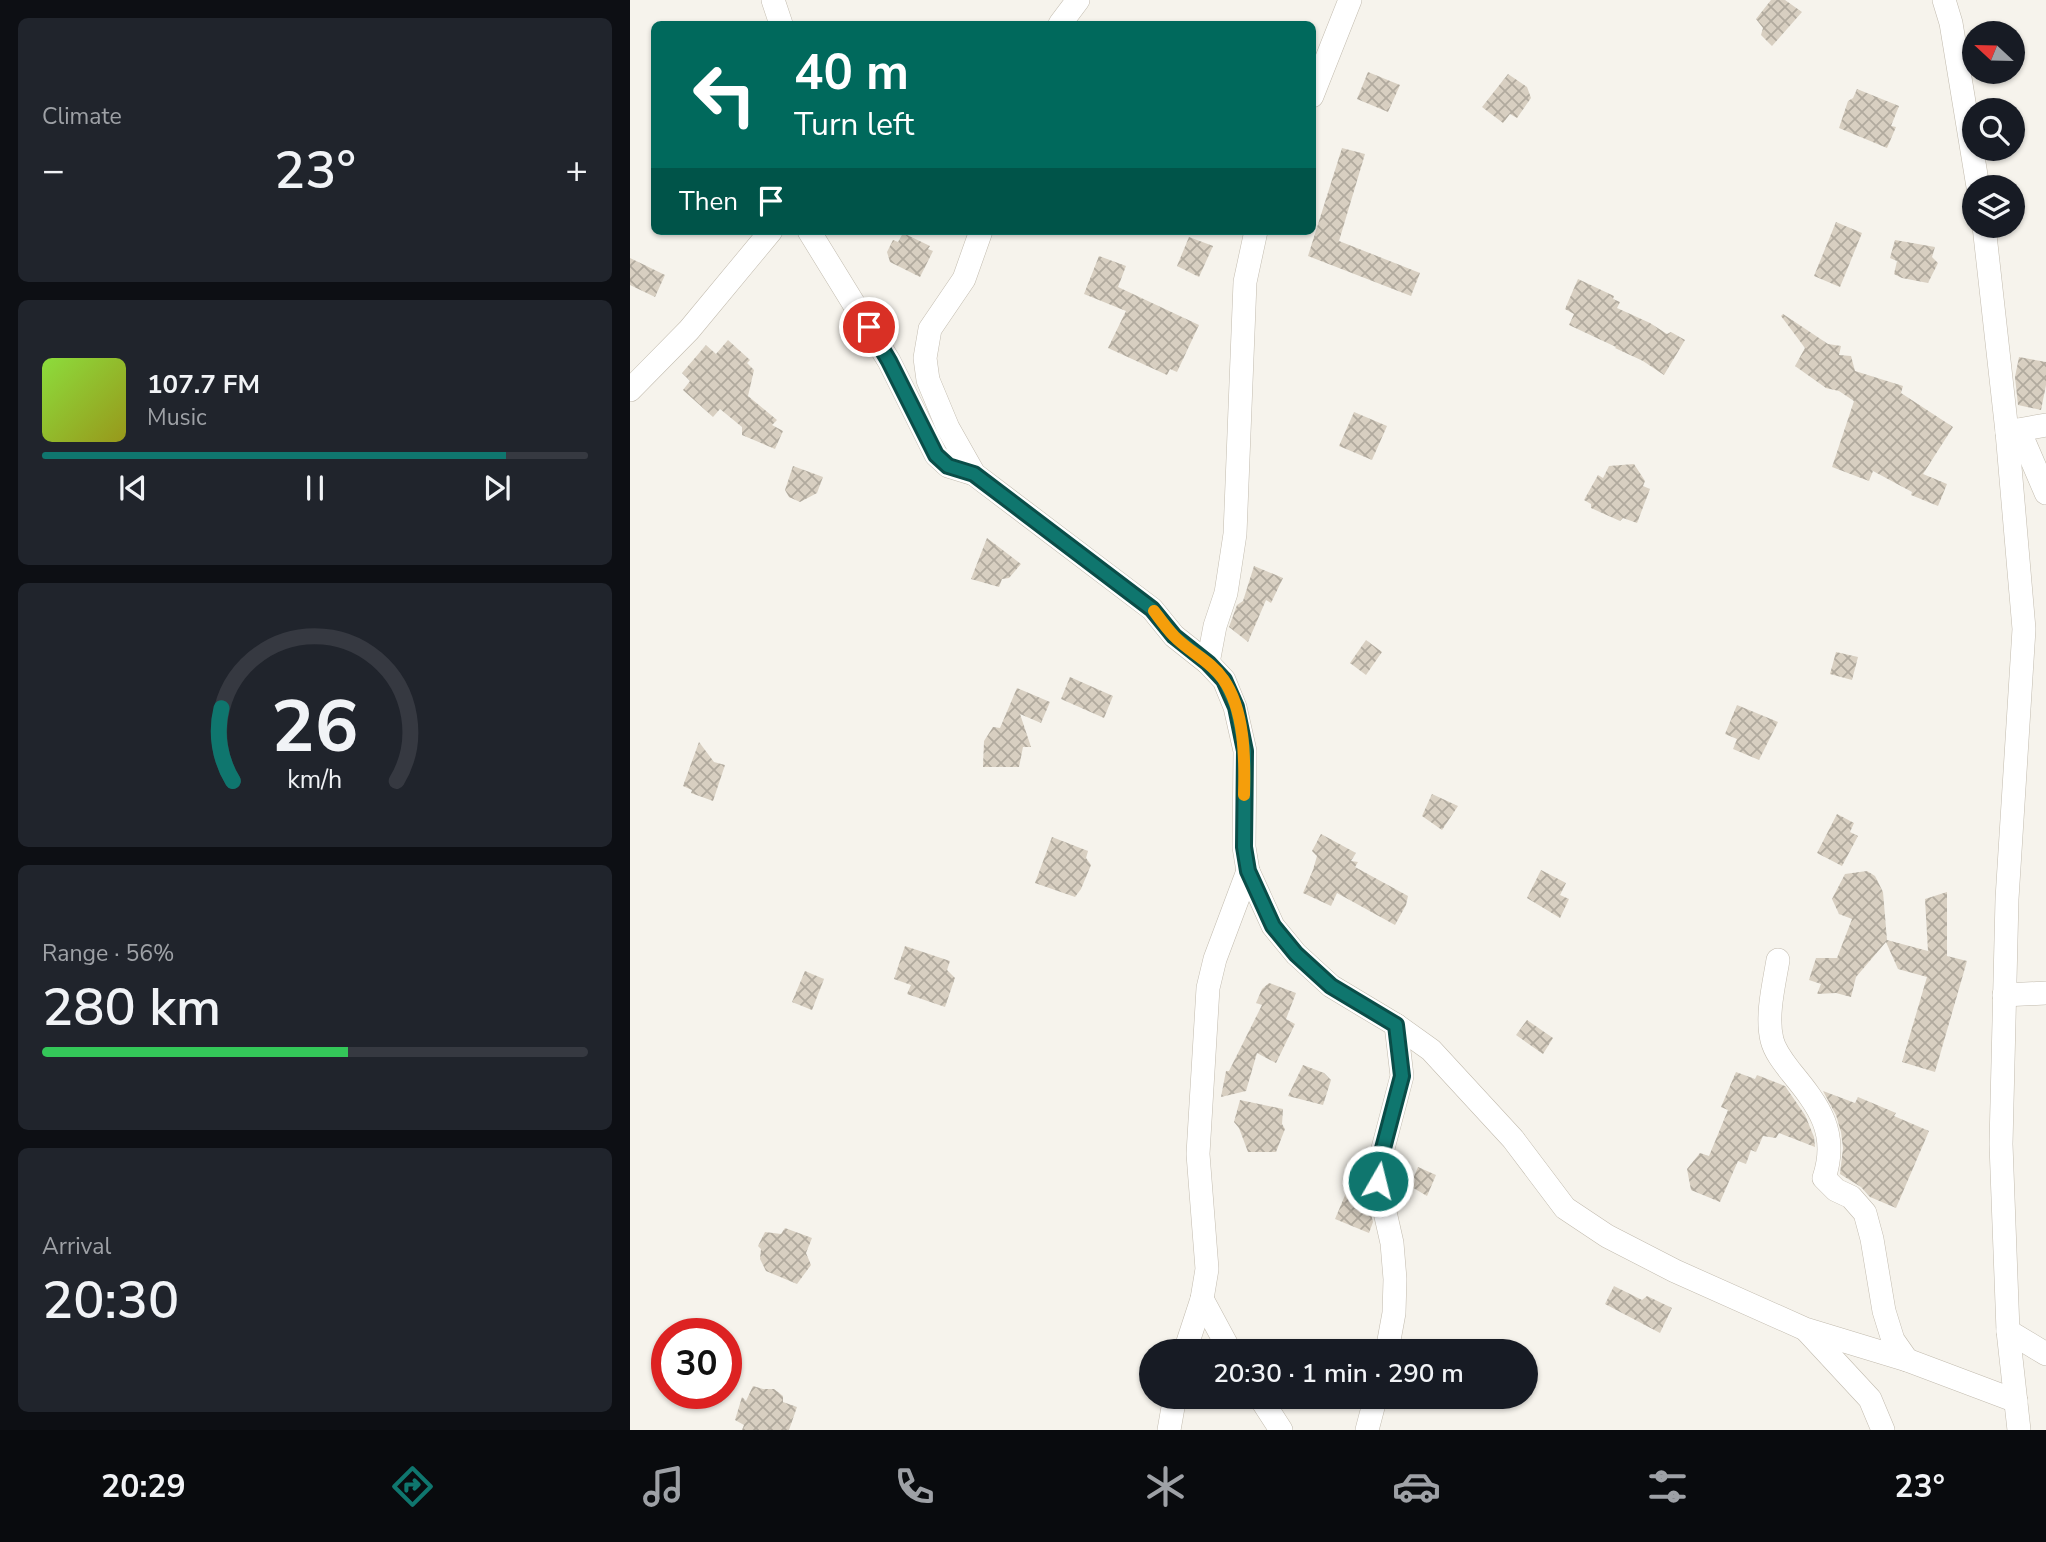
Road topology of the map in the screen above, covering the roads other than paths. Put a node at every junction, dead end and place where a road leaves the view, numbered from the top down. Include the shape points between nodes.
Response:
1 (773, 0) edge
2 (1079, 0) edge
3 (1350, 0) edge
4 (1944, 0) edge
5 (780, 21) edge
6 (1062, 21) edge
7 (1316, 86) edge
8 (1976, 175) edge
9 (768, 235) edge
10 (811, 235) edge
11 (980, 235) edge
12 (1255, 235) edge
13 (1986, 238) edge
14 (630, 390) edge
15 (2046, 425) edge
16 (2013, 431) junction
17 (974, 474) junction
18 (2046, 493) edge
19 (1208, 663) junction
20 (1248, 871) junction
21 (1778, 960) dead end
22 (2046, 993) edge
23 (2004, 995) junction
24 (1396, 1025) junction
25 (1202, 1298) junction
26 (1805, 1329) junction
27 (2008, 1331) junction
28 (1189, 1339) edge
29 (1224, 1339) edge
30 (1389, 1339) edge
31 (2046, 1354) edge
32 (1906, 1360) junction
33 (2016, 1401) junction
34 (1173, 1409) edge
35 (1267, 1409) edge
36 (1373, 1409) edge
37 (1169, 1430) edge
38 (1281, 1430) edge
39 (1367, 1430) edge
40 (1883, 1430) edge
41 (2019, 1430) edge

1 - 5 street
2 - 6 street
3 - 7 street
4 - 8 street
9 - 14 street via 689,330
10 - 17 street via 889,361 936,455 948,466
11 - 17 street via 964,279 930,329 925,358 928,380 948,428
12 - 19 street via 1245,282 1235,534
13 - 16 street
15 - 16 street
16 - 18 street
16 - 23 street via 2024,629
17 - 19 street via 1152,609 1174,636
19 - 20 street via 1224,680 1232,698 1245,751
20 - 24 street via 1273,926 1296,954 1331,986
20 - 25 street via 1215,959 1205,1018 1198,1154 1207,1269
21 - 32 street via 1772,1041 1827,1123 1829,1164 1824,1178 1865,1213 1884,1311 1893,1340
22 - 23 street
23 - 27 street via 2001,1144
24 - 26 street via 1431,1050 1471,1092 1565,1208 1607,1236
24 - 30 street via 1402,1076 1378,1181 1395,1279
25 - 28 street
25 - 29 street
26 - 32 street
26 - 40 street via 1870,1399
27 - 31 street
27 - 33 street
32 - 33 street
33 - 41 street
34 - 37 street
35 - 38 street
36 - 39 street

